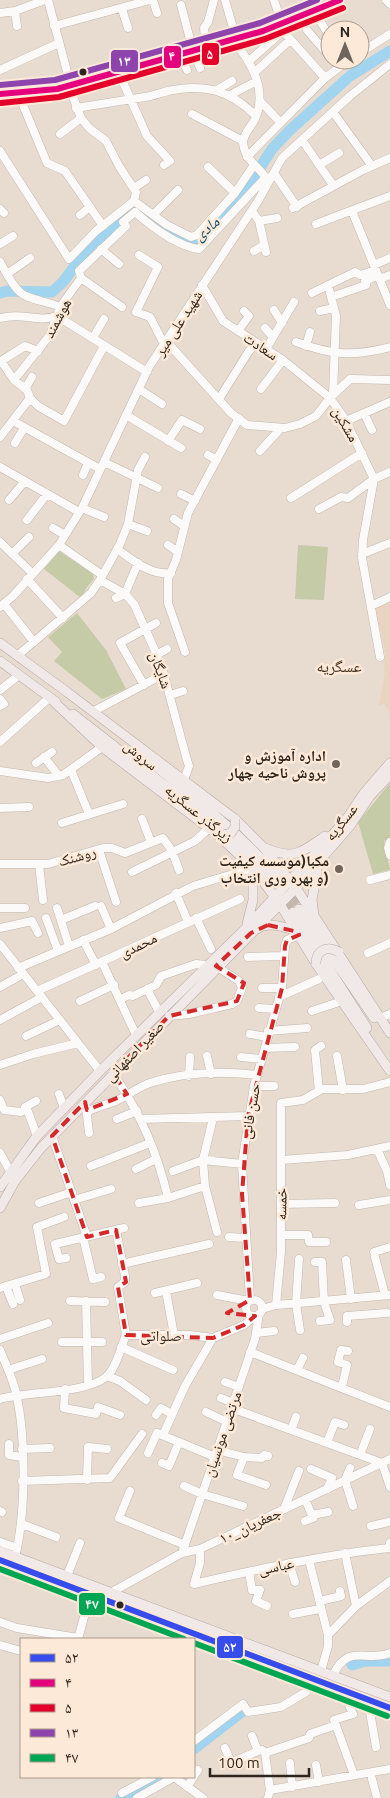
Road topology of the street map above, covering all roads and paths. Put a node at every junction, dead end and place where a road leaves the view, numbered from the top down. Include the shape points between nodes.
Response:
1 (47, 0) edge
2 (152, 0) edge
3 (214, 0) edge
4 (226, 0) edge
5 (274, 0) edge
6 (325, 0) edge
7 (340, 0) edge
8 (386, 0) edge
9 (390, 4) edge
10 (181, 5) dead end
11 (122, 8) junction
12 (15, 11) junction
13 (314, 11) junction
14 (0, 13) edge
15 (157, 13) dead end
16 (103, 14) junction
17 (280, 18) junction
18 (320, 21) edge
19 (106, 23) dead end
20 (16, 26) dead end
21 (54, 26) junction
22 (128, 28) dead end
23 (306, 30) dead end
24 (390, 34) edge
25 (233, 35) junction
26 (205, 39) junction
27 (290, 40) junction
28 (59, 43) junction
29 (320, 45) edge
30 (192, 47) junction
31 (370, 47) edge
32 (179, 54) junction
33 (249, 61) junction
34 (389, 66) edge
35 (200, 68) dead end
36 (0, 70) edge
37 (186, 70) dead end
38 (334, 70) edge
39 (118, 71) junction
40 (256, 77) junction
41 (325, 78) junction
42 (232, 81) dead end
43 (69, 82) junction
44 (217, 90) junction
45 (18, 93) junction
46 (1, 94) edge
47 (230, 95) junction
48 (130, 99) junction
49 (260, 102) junction
50 (76, 108) junction
51 (332, 112) junction
52 (192, 114) dead end
53 (256, 116) junction
54 (81, 118) junction
55 (280, 122) junction
56 (60, 134) dead end
57 (302, 140) junction
58 (243, 141) junction
59 (0, 151) edge
60 (339, 153) dead end
61 (247, 157) junction
62 (390, 158) edge
63 (164, 165) dead end
64 (254, 165) junction
65 (319, 166) junction
66 (372, 166) junction
67 (208, 167) dead end
68 (274, 173) junction
69 (146, 180) dead end
70 (267, 180) junction
71 (334, 185) junction
72 (134, 188) junction
73 (178, 190) dead end
74 (235, 193) junction
75 (390, 196) edge
76 (134, 201) junction
77 (90, 207) junction
78 (234, 210) junction
79 (252, 211) junction
80 (352, 211) junction
81 (117, 214) junction
82 (153, 214) junction
83 (80, 215) dead end
84 (277, 218) dead end
85 (245, 220) junction
86 (259, 221) junction
87 (316, 224) dead end
88 (103, 226) junction
89 (126, 226) junction
90 (13, 236) dead end
91 (0, 244) edge
92 (101, 249) junction
93 (254, 251) dead end
94 (139, 255) dead end
95 (30, 258) dead end
96 (390, 258) edge
97 (0, 262) edge
98 (119, 264) dead end
99 (377, 272) junction
100 (390, 275) edge
101 (8, 276) junction
102 (81, 278) junction
103 (0, 282) edge
104 (202, 285) junction
105 (328, 285) junction
106 (312, 293) dead end
107 (331, 297) junction
108 (294, 302) dead end
109 (390, 305) edge
110 (60, 307) junction
111 (122, 307) dead end
112 (334, 308) junction
113 (274, 310) dead end
114 (244, 311) dead end
115 (320, 311) dead end
116 (57, 316) junction
117 (0, 318) edge
118 (104, 320) dead end
119 (282, 323) junction
120 (265, 328) dead end
121 (238, 330) junction
122 (310, 332) dead end
123 (273, 337) junction
124 (93, 338) junction
125 (165, 342) junction
126 (296, 342) dead end
127 (257, 343) junction
128 (104, 346) junction
129 (306, 346) junction
130 (390, 347) edge
131 (266, 349) junction
132 (38, 351) junction
133 (333, 354) junction
134 (283, 360) junction
135 (147, 372) junction
136 (32, 378) dead end
137 (14, 380) junction
138 (390, 380) edge
139 (25, 389) junction
140 (139, 389) junction
141 (261, 389) dead end
142 (331, 397) junction
143 (30, 398) junction
144 (219, 399) junction
145 (390, 402) edge
146 (162, 404) dead end
147 (364, 413) junction
148 (126, 415) junction
149 (239, 418) junction
150 (13, 421) junction
151 (346, 421) junction
152 (24, 428) junction
153 (281, 428) junction
154 (200, 429) dead end
155 (372, 430) dead end
156 (0, 437) edge
157 (168, 441) junction
158 (15, 443) dead end
159 (181, 448) dead end
160 (260, 451) dead end
161 (362, 453) junction
162 (208, 455) dead end
163 (146, 457) dead end
164 (217, 460) junction
165 (104, 462) junction
166 (88, 463) junction
167 (1, 470) edge
168 (100, 470) junction
169 (390, 472) edge
170 (83, 474) dead end
171 (136, 476) junction
172 (374, 479) junction
173 (25, 481) junction
174 (158, 488) dead end
175 (47, 494) junction
176 (180, 494) dead end
177 (291, 498) dead end
178 (10, 500) dead end
179 (194, 501) junction
180 (319, 509) dead end
181 (80, 510) junction
182 (104, 517) dead end
183 (174, 519) dead end
184 (27, 520) dead end
185 (128, 524) junction
186 (184, 526) junction
187 (53, 528) dead end
188 (147, 531) dead end
189 (65, 535) junction
190 (29, 537) dead end
191 (0, 542) edge
192 (390, 543) edge
193 (59, 545) junction
194 (168, 545) dead end
195 (117, 549) junction
196 (178, 552) junction
197 (12, 554) junction
198 (362, 554) junction
199 (138, 563) junction
200 (171, 574) junction
201 (30, 576) junction
202 (101, 577) junction
203 (125, 594) junction
204 (390, 597) edge
205 (116, 598) dead end
206 (2, 605) edge
207 (371, 606) junction
208 (63, 618) junction
209 (156, 623) dead end
210 (145, 629) junction
211 (34, 642) junction
212 (0, 643) edge
213 (167, 649) dead end
214 (184, 652) dead end
215 (156, 655) junction
216 (18, 656) junction
217 (380, 657) dead end
218 (0, 661) edge
219 (164, 674) junction
220 (19, 675) junction
221 (144, 684) junction
222 (64, 689) junction
223 (0, 690) edge
224 (183, 691) dead end
225 (170, 695) junction
226 (50, 698) junction
227 (0, 699) edge
228 (0, 706) edge
229 (94, 712) junction
230 (0, 742) edge
231 (102, 747) junction
232 (52, 752) dead end
233 (44, 757) junction
234 (36, 763) dead end
235 (390, 763) edge
236 (71, 770) junction
237 (0, 771) edge
238 (390, 775) edge
239 (59, 776) junction
240 (184, 780) junction
241 (123, 804) dead end
242 (29, 807) dead end
243 (0, 808) edge
244 (89, 814) junction
245 (142, 819) dead end
246 (235, 819) junction
247 (345, 821) junction
248 (62, 823) dead end
249 (209, 828) junction
250 (219, 836) junction
251 (150, 842) junction
252 (390, 842) edge
253 (264, 848) junction
254 (98, 850) junction
255 (172, 851) junction
256 (390, 855) edge
257 (318, 863) junction
258 (0, 864) edge
259 (39, 864) junction
260 (253, 868) junction
261 (179, 870) dead end
262 (132, 872) dead end
263 (390, 875) edge
264 (273, 877) joint
265 (290, 880) junction
266 (370, 880) dead end
267 (296, 888) junction
268 (176, 893) junction
269 (274, 896) junction
270 (43, 900) dead end
271 (240, 900) dead end
272 (116, 902) dead end
273 (280, 904) junction
274 (0, 908) edge
275 (25, 908) dead end
276 (57, 908) dead end
277 (46, 918) dead end
278 (196, 918) junction
279 (61, 920) junction
280 (315, 920) junction
281 (188, 922) junction
282 (0, 928) edge
283 (112, 929) junction
284 (248, 931) junction
285 (38, 933) dead end
286 (298, 934) junction
287 (83, 940) junction
288 (390, 943) edge
289 (0, 944) edge
290 (69, 946) junction
291 (211, 949) dead end
292 (58, 951) junction
293 (338, 952) junction
294 (368, 953) dead end
295 (284, 956) junction
296 (248, 957) dead end
297 (99, 964) junction
298 (316, 964) junction
299 (206, 965) junction
300 (216, 966) junction
301 (21, 971) junction
302 (319, 979) dead end
303 (114, 985) junction
304 (0, 987) edge
305 (262, 988) dead end
306 (282, 988) junction
307 (147, 989) junction
308 (39, 994) junction
309 (279, 997) junction
310 (121, 1000) junction
311 (80, 1001) dead end
312 (342, 1001) junction
313 (259, 1008) dead end
314 (275, 1009) junction
315 (158, 1010) dead end
316 (312, 1011) dead end
317 (390, 1014) edge
318 (169, 1016) junction
319 (380, 1018) junction
320 (0, 1020) edge
321 (60, 1020) junction
322 (307, 1028) dead end
323 (390, 1033) edge
324 (250, 1034) dead end
325 (268, 1034) junction
326 (26, 1036) dead end
327 (136, 1036) junction
328 (390, 1040) edge
329 (78, 1043) junction
330 (321, 1046) dead end
331 (295, 1047) dead end
332 (265, 1048) junction
333 (208, 1056) dead end
334 (337, 1056) dead end
335 (241, 1057) dead end
336 (190, 1058) dead end
337 (262, 1059) junction
338 (390, 1064) edge
339 (0, 1065) edge
340 (339, 1069) junction
341 (349, 1069) dead end
342 (100, 1071) junction
343 (390, 1071) edge
344 (210, 1074) junction
345 (257, 1075) junction
346 (110, 1076) junction
347 (189, 1076) junction
348 (390, 1082) edge
349 (254, 1086) junction
350 (274, 1086) dead end
351 (343, 1090) junction
352 (319, 1091) junction
353 (58, 1094) dead end
354 (127, 1094) junction
355 (0, 1100) edge
356 (36, 1101) dead end
357 (84, 1102) junction
358 (64, 1108) junction
359 (27, 1109) junction
360 (87, 1112) junction
361 (139, 1115) junction
362 (248, 1116) junction
363 (213, 1118) junction
364 (117, 1119) dead end
365 (89, 1133) dead end
366 (37, 1136) junction
367 (52, 1136) junction
368 (150, 1143) junction
369 (390, 1146) edge
370 (377, 1149) junction
371 (0, 1153) edge
372 (156, 1159) junction
373 (203, 1160) junction
374 (282, 1160) junction
375 (242, 1164) junction
376 (91, 1166) dead end
377 (136, 1169) dead end
378 (10, 1171) junction
379 (173, 1171) dead end
380 (389, 1172) edge
381 (390, 1185) edge
382 (205, 1186) junction
383 (0, 1187) edge
384 (111, 1188) dead end
385 (73, 1196) junction
386 (168, 1198) junction
387 (390, 1200) edge
388 (39, 1203) dead end
389 (139, 1204) dead end
390 (281, 1204) junction
391 (335, 1204) dead end
392 (359, 1205) dead end
393 (0, 1208) edge
394 (64, 1217) dead end
395 (124, 1228) dead end
396 (116, 1230) junction
397 (217, 1232) dead end
398 (281, 1235) junction
399 (85, 1237) junction
400 (229, 1237) dead end
401 (245, 1238) junction
402 (326, 1242) dead end
403 (209, 1244) dead end
404 (390, 1247) edge
405 (66, 1258) dead end
406 (299, 1259) dead end
407 (346, 1260) dead end
408 (315, 1262) dead end
409 (122, 1264) junction
410 (101, 1277) dead end
411 (197, 1283) dead end
412 (15, 1284) junction
413 (3, 1287) edge
414 (166, 1291) junction
415 (155, 1293) dead end
416 (217, 1295) dead end
417 (388, 1295) edge
418 (373, 1297) junction
419 (351, 1299) junction
420 (70, 1301) dead end
421 (250, 1301) junction
422 (86, 1302) junction
423 (105, 1302) dead end
424 (324, 1302) junction
425 (296, 1304) junction
426 (276, 1305) junction
427 (259, 1313) junction
428 (373, 1313) junction
429 (387, 1313) dead end
430 (320, 1321) dead end
431 (48, 1322) dead end
432 (347, 1322) dead end
433 (300, 1330) dead end
434 (274, 1331) dead end
435 (256, 1333) junction
436 (126, 1335) junction
437 (174, 1335) junction
438 (0, 1338) edge
439 (213, 1338) junction
440 (62, 1342) dead end
441 (102, 1342) dead end
442 (87, 1343) junction
443 (122, 1347) junction
444 (0, 1350) edge
445 (348, 1351) dead end
446 (250, 1352) junction
447 (303, 1358) dead end
448 (42, 1359) dead end
449 (173, 1370) dead end
450 (297, 1370) junction
451 (8, 1372) junction
452 (107, 1376) junction
453 (0, 1377) edge
454 (225, 1382) dead end
455 (88, 1385) junction
456 (239, 1386) junction
457 (342, 1387) junction
458 (65, 1389) junction
459 (17, 1394) junction
460 (221, 1398) dead end
461 (0, 1399) edge
462 (146, 1400) dead end
463 (232, 1406) junction
464 (390, 1407) edge
465 (206, 1412) dead end
466 (172, 1414) junction
467 (120, 1415) dead end
468 (156, 1415) dead end
469 (296, 1417) dead end
470 (227, 1422) junction
471 (344, 1425) dead end
472 (370, 1429) dead end
473 (291, 1430) junction
474 (142, 1434) dead end
475 (163, 1435) junction
476 (179, 1442) junction
477 (327, 1443) junction
478 (9, 1444) dead end
479 (50, 1448) dead end
480 (107, 1450) dead end
481 (22, 1453) junction
482 (148, 1453) dead end
483 (216, 1454) junction
484 (360, 1455) junction
485 (268, 1456) dead end
486 (244, 1457) junction
487 (390, 1459) edge
488 (162, 1463) dead end
489 (382, 1463) junction
490 (350, 1468) dead end
491 (311, 1470) dead end
492 (299, 1472) dead end
493 (87, 1480) junction
494 (345, 1480) junction
495 (22, 1481) junction
496 (266, 1485) dead end
497 (184, 1486) dead end
498 (390, 1487) edge
499 (327, 1489) junction
500 (130, 1492) dead end
501 (202, 1494) junction
502 (305, 1500) junction
503 (243, 1506) dead end
504 (353, 1506) dead end
505 (284, 1509) junction
506 (328, 1512) dead end
507 (312, 1515) junction
508 (305, 1522) dead end
509 (22, 1524) junction
510 (390, 1524) edge
511 (370, 1526) dead end
512 (56, 1537) dead end
513 (0, 1542) edge
514 (80, 1543) dead end
515 (184, 1545) junction
516 (390, 1547) edge
517 (200, 1549) junction
518 (0, 1551) edge
519 (16, 1553) junction
520 (182, 1553) junction
521 (345, 1553) junction
522 (0, 1560) edge
523 (309, 1560) junction
524 (289, 1563) junction
525 (249, 1572) junction
526 (67, 1576) junction
527 (390, 1581) edge
528 (295, 1582) dead end
529 (340, 1591) dead end
530 (112, 1592) junction
531 (90, 1595) junction
532 (320, 1605) junction
533 (268, 1606) dead end
534 (356, 1606) junction
535 (294, 1614) dead end
536 (0, 1622) edge
537 (328, 1635) junction
538 (78, 1638) edge
539 (0, 1645) edge
540 (20, 1651) edge
541 (390, 1653) edge
542 (321, 1672) junction
543 (333, 1675) junction
544 (306, 1692) dead end
545 (390, 1697) edge
546 (368, 1700) junction
547 (350, 1705) dead end
548 (390, 1708) edge
549 (336, 1725) junction
550 (252, 1736) dead end
551 (195, 1741) edge
552 (376, 1747) dead end
553 (225, 1748) dead end
554 (262, 1752) junction
555 (290, 1762) dead end
556 (316, 1765) dead end
557 (390, 1769) edge
558 (198, 1770) dead end
559 (195, 1775) edge
560 (354, 1776) junction
561 (150, 1778) edge
562 (172, 1778) edge
563 (175, 1778) edge
564 (193, 1778) edge
565 (372, 1779) dead end
566 (319, 1782) junction
567 (187, 1787) junction
568 (292, 1787) junction
569 (122, 1793) dead end
570 (269, 1794) edge
571 (137, 1798) edge
572 (203, 1798) edge
573 (377, 1798) edge

1 - 12 street
1 - 21 street
2 - 11 street
2 - 15 street
3 - 26 street via 204,28
4 - 25 street
5 - 17 street
6 - 17 main road
7 - 13 main road
8 - 9 street
10 - 30 street
11 - 16 street
11 - 22 street
12 - 14 street
12 - 20 street
13 - 18 street
13 - 25 main road
16 - 19 street
16 - 21 street
17 - 25 main road
21 - 28 street
23 - 29 street
24 - 31 street
25 - 26 main road
25 - 30 main road
25 - 33 street
26 - 30 main road
27 - 33 street via 283,30
27 - 40 street
27 - 41 street
28 - 36 street
28 - 43 street
30 - 32 main road
30 - 35 street
30 - 43 main road
32 - 37 street
32 - 39 main road
33 - 40 street
34 - 51 street, شهید علی میر
38 - 41 street
39 - 43 main road
39 - 48 street
40 - 47 street
40 - 49 street
41 - 55 street
42 - 44 street
43 - 45 main road
43 - 46 main road via 31,86
43 - 50 street
44 - 47 street
44 - 48 street via 189,88
45 - 46 main road
45 - 77 street via 47,163 65,171
47 - 53 street
48 - 50 street
48 - 63 street via 147,136 170,161
49 - 53 street
49 - 55 street
50 - 54 street
51 - 57 street, شهید علی میر
51 - 66 street
52 - 58 street
53 - 58 street
54 - 56 street
54 - 72 street via 106,141
55 - 61 street
57 - 65 street
57 - 68 street, شهید علی میر via 282,158
58 - 61 street
59 - 88 street via 69,259
60 - 65 street
61 - 64 street
62 - 66 street
64 - 70 street
64 - 74 street
65 - 71 street
66 - 71 street
67 - 74 street
68 - 70 street, شهید علی میر
68 - 71 street via 295,208
69 - 72 street
70 - 78 street
70 - 79 street, شهید علی میر
72 - 76 street via 137,195
73 - 82 street
74 - 82 street via 197,235 191,237
75 - 80 street
76 - 81 street
76 - 82 street
77 - 83 street
77 - 88 street
78 - 85 street
78 - 89 street via 199,249 181,244 135,212
79 - 85 street, شهید علی میر
79 - 86 street
80 - 87 street
80 - 99 street
81 - 88 street
81 - 89 street
84 - 86 street
85 - 104 street, شهید علی میر
86 - 93 street via 265,249
89 - 92 street, هوشمند
90 - 91 street
92 - 98 street
92 - 102 street, هوشمند via 79,271
94 - 125 street, مشکین via 158,267 136,312 150,317
95 - 101 street
96 - 99 street
97 - 101 street
99 - 100 street
99 - 105 street via 360,275 355,272
99 - 107 street via 366,284
99 - 109 street
101 - 103 street
101 - 110 street via 24,296
102 - 110 street, هوشمند
102 - 111 street
104 - 121 street, سعادت via 218,315
104 - 125 street, شهید علی میر
105 - 106 street
105 - 107 street
107 - 112 street
108 - 119 street
110 - 116 street, هوشمند
112 - 115 street
112 - 133 street
113 - 119 street
114 - 121 street via 249,316
116 - 117 street via 44,320 21,314
116 - 124 street
116 - 132 street, هوشمند via 50,335
118 - 124 street
119 - 123 street
120 - 123 street
121 - 127 street, سعادت
122 - 129 street
123 - 131 street
124 - 128 street
125 - 135 street, شهید علی میر
125 - 144 street, مشکین
126 - 129 street
127 - 131 street, سعادت
127 - 144 street
128 - 135 street
128 - 143 street via 64,421
129 - 133 street
130 - 133 street
131 - 134 street, سعادت
132 - 137 street, هوشمند
132 - 137 street via 25,346 1,361
133 - 142 street
134 - 141 street
134 - 142 street, سعادت
135 - 140 street, شهید علی میر
136 - 139 street
137 - 139 street
138 - 142 street via 350,379
139 - 143 street
140 - 146 street
140 - 148 street, شهید علی میر
142 - 151 street, مشکین
142 - 153 street, مشکین via 316,416
143 - 150 street
144 - 149 street, مشکین
145 - 147 street
147 - 151 street
147 - 155 street
148 - 157 street
148 - 165 street, شهید علی میر
149 - 153 street, مشکین via 247,425
149 - 164 street
150 - 152 street
150 - 156 street
151 - 161 street, مشکین
152 - 158 street
152 - 166 street
153 - 160 street
154 - 157 street via 182,420
157 - 159 street
161 - 172 street, مشکین
161 - 177 street
162 - 164 street
163 - 171 street
164 - 179 street
165 - 168 street, شهید علی میر
165 - 171 street
166 - 168 street
166 - 170 street
167 - 173 street
168 - 181 street, شهید علی میر
169 - 172 street
171 - 174 street
171 - 185 street
172 - 180 street via 348,498 341,497
172 - 198 street
173 - 175 street
173 - 178 street
175 - 181 street
175 - 184 street
176 - 179 street
179 - 186 street
181 - 182 street
181 - 189 street, شهید علی میر
183 - 186 street
185 - 188 street
185 - 195 street
186 - 196 street
187 - 189 street
189 - 193 street, شهید علی میر
190 - 197 street
191 - 197 street
192 - 198 street
193 - 201 street, شهید علی میر
193 - 202 street, شایگان
194 - 196 street
195 - 199 street
195 - 202 street
196 - 200 street
197 - 201 street
198 - 207 street
199 - 200 street via 162,574
199 - 203 street
200 - 214 street via 168,603
201 - 206 street, شهید علی میر
201 - 208 street
202 - 203 street, شایگان
202 - 208 street via 91,593
203 - 205 street
203 - 210 street, شایگان via 134,604
204 - 207 street
206 - 211 street
207 - 217 street
208 - 211 street
209 - 210 street
210 - 215 street, شایگان
210 - 221 street via 120,644
211 - 216 street
212 - 216 main road, سروش
213 - 215 street
215 - 219 street, شایگان
216 - 222 main road, سروش
218 - 220 main road
219 - 221 street
219 - 225 street, شایگان
220 - 223 street
220 - 226 main road
221 - 229 street
222 - 229 main road
222 - 264 main road, سروش via 95,718 226,823 255,850
224 - 225 street
225 - 240 street, شایگان via 189,766
226 - 230 street
226 - 231 main road
226 - 264 main road, زیرگذر عسگریه via 88,723 221,829
227 - 228 street via 4,704
229 - 240 main road
231 - 236 street
231 - 249 main road
232 - 233 street
233 - 234 street
233 - 239 street
235 - 247 main road, عسگریه
236 - 239 street
236 - 244 street
237 - 239 street via 48,778
238 - 257 main road, عسگریه
240 - 246 main road
241 - 244 street
242 - 243 street
244 - 248 street
245 - 251 street
246 - 250 main road, bridge via 231,834
246 - 253 main road
247 - 253 main road via 295,855
247 - 265 main road, عسگریه
249 - 250 main road
249 - 255 street via 195,841
250 - 260 main road
251 - 254 street, روشنک via 125,853 112,848
251 - 255 street via 163,838
252 - 256 street
253 - 265 main road
254 - 259 street, روشنک via 72,859
254 - 272 street
255 - 261 street
255 - 262 street
257 - 267 main road, عسگریه
257 - 280 main road via 312,900
258 - 259 street, روشنک
259 - 270 street
260 - 268 street via 214,878
260 - 269 main road
260 - 284 main road via 253,900
263 - 266 street
265 - 267 main road
265 - 269 main road, عسگریه
267 - 273 main road, عسگریه
267 - 280 main road
268 - 281 street
268 - 283 street
269 - 273 main road
269 - 284 main road, صغیر اصفهانی
271 - 278 street, محمدی
273 - 284 main road, صغیر اصفهانی
273 - 286 main road
274 - 275 street
276 - 279 street
277 - 292 street
278 - 281 street, محمدی
278 - 291 street
279 - 283 street via 98,906
279 - 290 street
280 - 293 main road
281 - 297 street, محمدی
282 - 285 street via 32,921
283 - 287 street
284 - 286 main road via 261,926 279,926
284 - 299 main road, صغیر اصفهانی
284 - 300 main road, صغیر اصفهانی
286 - 295 street, حسن فانی via 286,940
286 - 298 main road
287 - 290 street
287 - 297 street
288 - 294 street
289 - 301 street
290 - 292 street
292 - 301 street
293 - 298 main road, bridge via 326,948 316,958
293 - 319 main road
295 - 296 street
295 - 306 street, حسن فانی
297 - 303 street
297 - 308 street, محمدی
298 - 312 main road
299 - 307 street via 196,964 161,976 156,985
299 - 327 main road, صغیر اصفهانی
300 - 318 main road, صغیر اصفهانی
300 - 318 street via 239,981 242,988 237,1000 232,1004
301 - 304 street
301 - 308 street
302 - 309 street
303 - 310 street
303 - 311 street
305 - 306 street
306 - 309 street, حسن فانی
307 - 310 street
307 - 315 street
308 - 320 street, محمدی
308 - 321 street
309 - 314 street, حسن فانی
310 - 327 street
312 - 316 street
312 - 343 main road
313 - 314 street
314 - 325 street, حسن فانی
317 - 319 street
318 - 346 main road, صغیر اصفهانی
319 - 323 main road
321 - 326 street
321 - 329 street
322 - 325 street
324 - 325 street
325 - 332 street, حسن فانی
327 - 342 main road, صغیر اصفهانی
328 - 338 main road via 296,911
329 - 339 street
329 - 342 street
330 - 352 street via 315,1050
331 - 332 street
332 - 337 street, حسن فانی
333 - 344 street
334 - 340 street
335 - 337 street
336 - 347 street
337 - 345 street, حسن فانی
340 - 341 street
340 - 351 street
342 - 346 main road
342 - 358 main road, صغیر اصفهانی
344 - 345 street
344 - 347 street
345 - 349 street, حسن فانی
346 - 354 street
346 - 357 main road, صغیر اصفهانی
347 - 354 street via 148,1083
348 - 351 street
349 - 350 street
349 - 362 street, حسن فانی
351 - 352 street
352 - 374 street, خمسه via 303,1100 281,1103
353 - 358 street
354 - 360 street
354 - 361 street
355 - 359 street via 4,1110 21,1112
356 - 359 street via 25,1107
357 - 360 street
357 - 367 main road, صغیر اصفهانی
358 - 366 main road, صغیر اصفهانی
359 - 366 street
360 - 365 street
361 - 363 street
361 - 364 street
361 - 368 street
362 - 363 street
362 - 375 street, حسن فانی
363 - 373 street
366 - 378 main road, صغیر اصفهانی
367 - 385 street
367 - 393 main road, صغیر اصفهانی via 15,1181
368 - 372 street
368 - 376 street
369 - 370 street
370 - 374 street via 348,1155
370 - 380 street
371 - 378 street
372 - 377 street
372 - 386 street
373 - 375 street
373 - 379 street
373 - 382 street
374 - 390 street, خمسه
375 - 401 street, حسن فانی
378 - 383 main road, صغیر اصفهانی
380 - 381 street
382 - 386 street
382 - 397 street
384 - 385 street
385 - 388 street
385 - 399 street
386 - 389 street
387 - 392 street
390 - 391 street
390 - 398 street, خمسه
394 - 412 street via 37,1227 46,1274
395 - 396 street
396 - 399 street
396 - 409 street
398 - 402 street via 308,1235 309,1242
398 - 426 street, خمسه
399 - 405 street via 55,1244 60,1259
399 - 410 street via 93,1279
400 - 401 street
401 - 421 street, حسن فانی
403 - 409 street
404 - 417 street via 374,1254
406 - 425 street
407 - 419 street
408 - 424 street via 322,1262
409 - 436 street via 125,1282 118,1287
411 - 414 street
412 - 413 street
412 - 413 street via 17,1302
414 - 415 street
414 - 437 street
416 - 421 street
417 - 418 street, صلواتی
418 - 419 street, صلواتی
418 - 428 street
419 - 424 street, صلواتی
420 - 422 street
421 - 427 street via 257,1300
421 - 427 street, حسن فانی via 246,1304 247,1313
422 - 423 street
422 - 442 street
424 - 425 street, صلواتی
424 - 430 street via 330,1320
425 - 426 street, صلواتی
425 - 433 street
426 - 427 street, صلواتی
427 - 435 street, مرتضی مونسیان
427 - 439 street, صلواتی via 244,1326
428 - 429 street
428 - 432 street via 347,1316
431 - 438 street
434 - 435 street
435 - 446 street, مرتضی مونسیان
436 - 437 street, صلواتی
436 - 443 street, صلواتی
437 - 439 street, صلواتی
439 - 466 street via 184,1386
440 - 442 street
441 - 442 street
442 - 455 street
443 - 449 street
443 - 452 street, صلواتی
444 - 451 street
445 - 457 street via 341,1350 338,1362 347,1365
446 - 450 street
446 - 456 street, مرتضی مونسیان
447 - 450 street
448 - 451 street
450 - 457 street
451 - 453 street
451 - 459 street
452 - 455 street
452 - 462 street
454 - 456 street
455 - 458 street
456 - 463 street, مرتضی مونسیان
457 - 464 street
458 - 459 street
458 - 467 street via 64,1408 96,1414 98,1407
459 - 461 street
459 - 481 street
460 - 463 street
463 - 470 street, مرتضی مونسیان
463 - 473 street
465 - 470 street
466 - 468 street via 161,1408
466 - 475 street
469 - 473 street
470 - 483 street, مرتضی مونسیان
471 - 477 street via 335,1422
472 - 484 street
473 - 477 street
474 - 493 street via 110,1478
475 - 476 street
475 - 482 street via 157,1434
476 - 483 street
476 - 488 street via 169,1466
477 - 484 street
478 - 481 street via 9,1455
479 - 481 street
480 - 493 street via 88,1447
481 - 495 street
483 - 486 street
483 - 501 street, مرتضی مونسیان
484 - 489 street
485 - 486 street
486 - 496 street via 237,1475
487 - 489 street, ۱۰_جعفریان
489 - 494 street, ۱۰_جعفریان
489 - 498 street
490 - 494 street
491 - 499 street via 332,1478
492 - 505 street
493 - 495 street
494 - 499 street, ۱۰_جعفریان
494 - 504 street
495 - 509 street
497 - 501 street
499 - 502 street, ۱۰_جعفریان
500 - 515 street via 119,1518
501 - 503 street
501 - 515 street, مرتضی مونسیان
502 - 505 street, ۱۰_جعفریان
502 - 507 street
505 - 517 street, ۱۰_جعفریان
506 - 507 street
507 - 508 street via 313,1518
509 - 512 street
509 - 519 street
510 - 511 street
513 - 519 street
514 - 526 street
515 - 520 street, مرتضی مونسیان
516 - 521 street, عباسی
517 - 520 street, ۱۰_جعفریان
517 - 525 street, عباسی via 194,1584
518 - 519 main road
519 - 526 main road
520 - 530 street, ۱۰_جعفریان
521 - 523 street, عباسی
521 - 534 street
522 - 531 main road
523 - 524 street, عباسی
523 - 532 street
524 - 525 street, عباسی
524 - 528 street
525 - 533 street via 252,1590 260,1590 256,1601
526 - 530 main road
527 - 534 street
529 - 532 street via 341,1596
530 - 542 main road
531 - 538 street
531 - 546 main road
532 - 535 street
532 - 537 street
534 - 537 street
536 - 538 street
537 - 542 street
539 - 540 street
541 - 543 street via 349,1657 337,1666
542 - 543 main road
543 - 545 main road
544 - 551 street via 281,1707 248,1712 243,1704
546 - 548 main road
546 - 552 street
547 - 549 street via 353,1714 334,1720
549 - 554 street via 310,1734 308,1738
549 - 560 street
550 - 554 street
553 - 554 street via 231,1762
554 - 570 street
555 - 568 street
556 - 566 street
557 - 560 street
558 - 559 street
560 - 566 street
561 - 569 street
562 - 571 street
563 - 567 street
564 - 567 street
565 - 573 street
566 - 568 street
567 - 572 street
568 - 570 street

